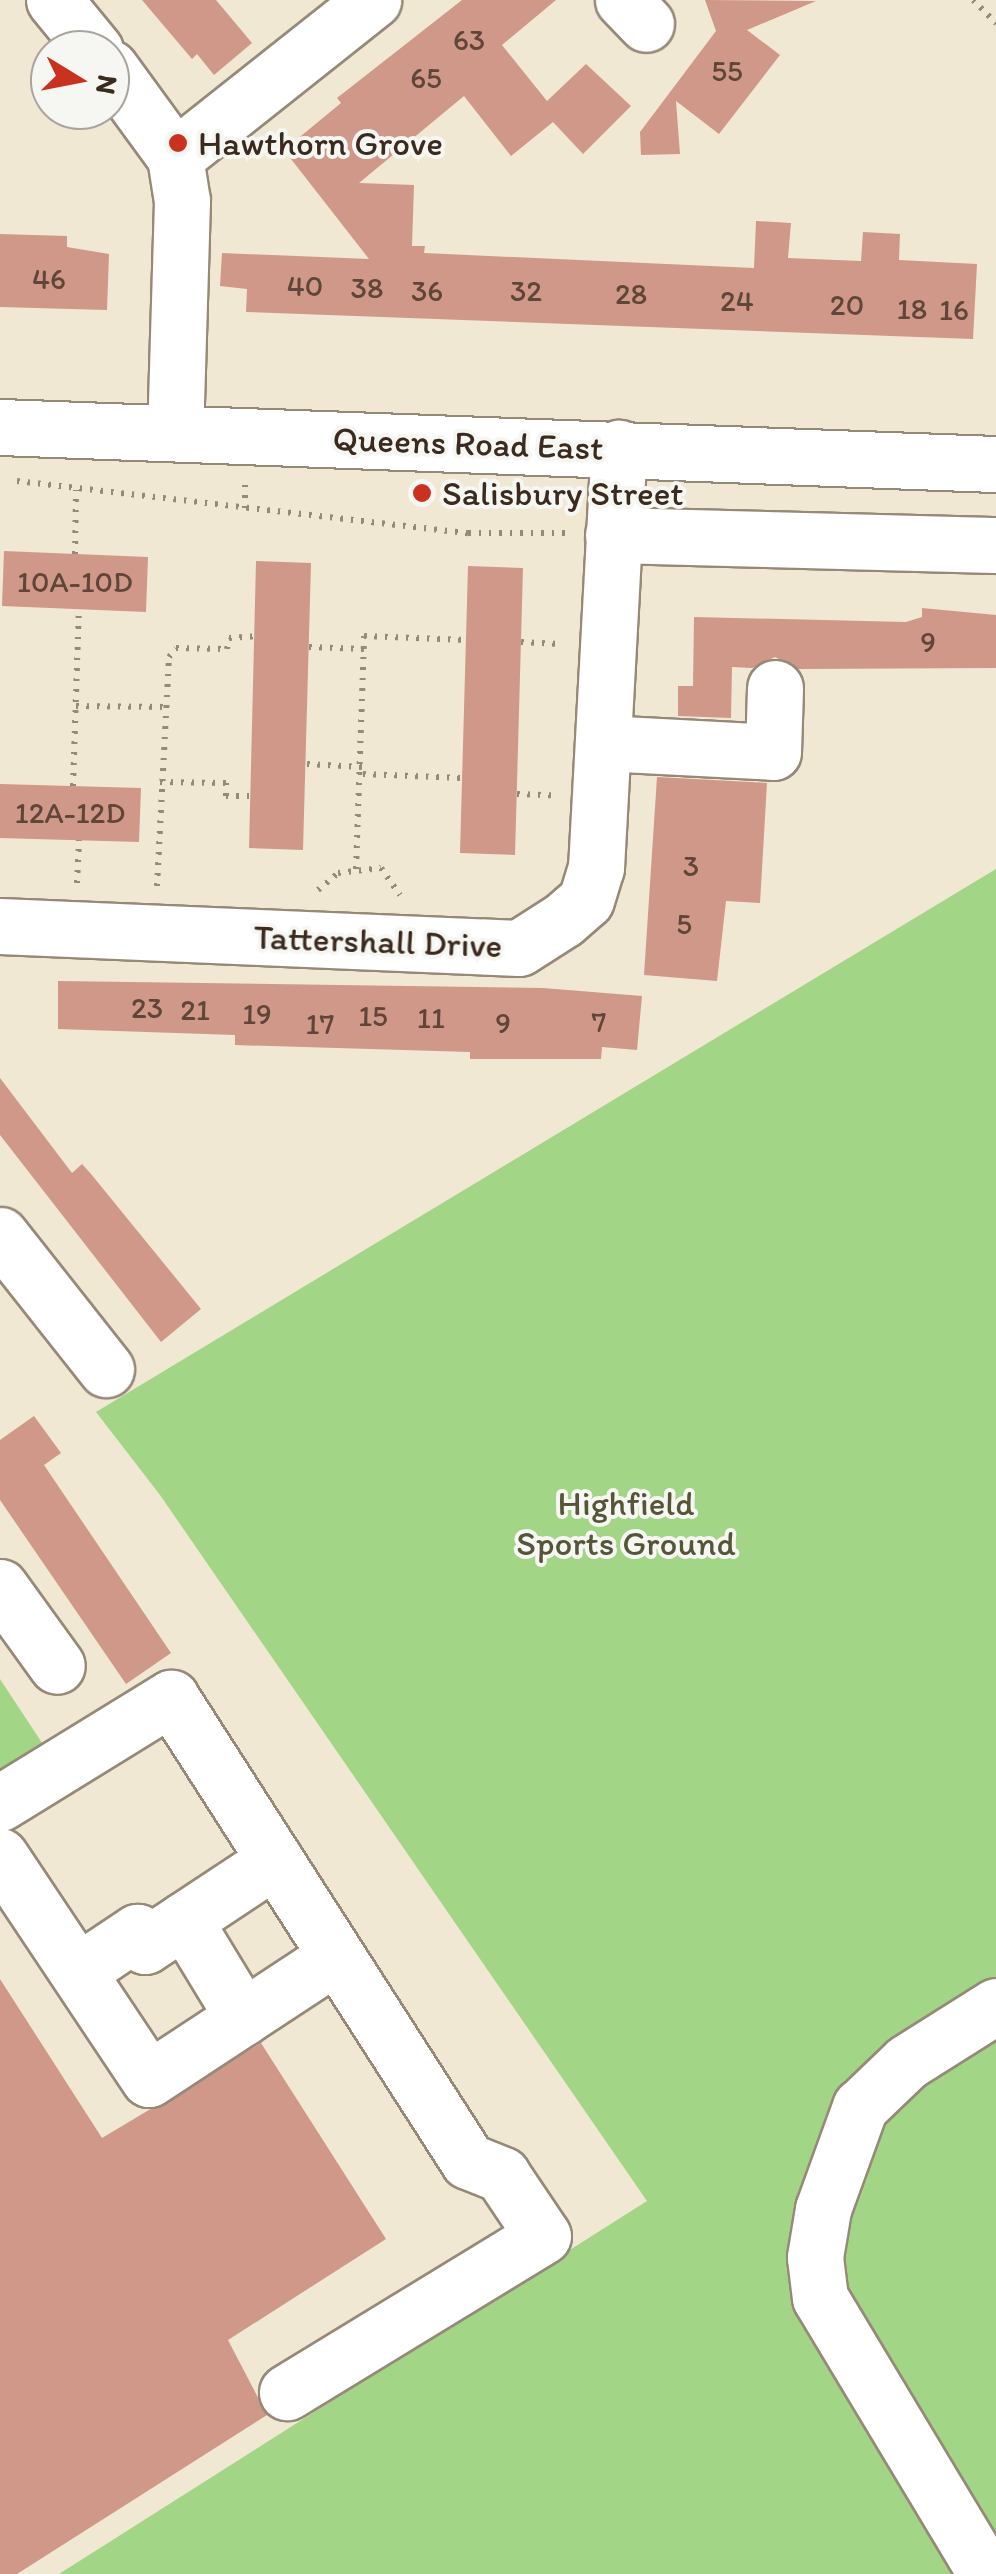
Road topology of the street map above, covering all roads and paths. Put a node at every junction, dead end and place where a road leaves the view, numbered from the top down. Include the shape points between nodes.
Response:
1 (54, 0) edge
2 (372, 0) edge
3 (973, 0) edge
4 (996, 24) edge
5 (79, 30) edge
6 (130, 95) edge
7 (175, 157) junction
8 (175, 433) junction
9 (9, 448) edge
10 (619, 448) junction
11 (996, 464) edge
12 (37, 470) dead end
13 (0, 478) edge
14 (76, 490) junction
15 (594, 528) junction
16 (996, 545) edge
17 (75, 554) dead end
18 (79, 609) dead end
19 (254, 636) dead end
20 (466, 640) dead end
21 (309, 647) dead end
22 (364, 649) junction
23 (775, 688) dead end
24 (76, 706) junction
25 (168, 707) junction
26 (604, 743) junction
27 (307, 764) dead end
28 (362, 771) junction
29 (462, 778) dead end
30 (160, 782) junction
31 (73, 786) dead end
32 (250, 796) dead end
33 (79, 840) dead end
34 (356, 868) junction
35 (310, 896) dead end
36 (76, 903) dead end
37 (156, 905) dead end
38 (407, 911) dead end
39 (0, 926) edge
40 (0, 1235) edge
41 (106, 1369) dead end
42 (9, 1600) edge
43 (57, 1666) dead end
44 (0, 1803) edge
45 (0, 1856) edge
46 (275, 1860) junction
47 (184, 1920) junction
48 (336, 1956) junction
49 (80, 1970) junction
50 (996, 2006) edge
51 (243, 2017) junction
52 (287, 2392) dead end
53 (986, 2574) edge

1 - 5 street
2 - 7 street
3 - 4 path
6 - 7 street
7 - 8 street via 182,200
8 - 9 street, Queens Road East
8 - 10 street, Queens Road East
9 - 12 path
10 - 11 street, Queens Road East
10 - 15 street, Tattershall Drive
13 - 14 path
14 - 15 path via 468,532
14 - 17 path
15 - 16 street
15 - 26 street, Tattershall Drive
18 - 24 path
19 - 25 path via 229,638 227,649 176,648 169,658
20 - 22 path via 364,636
21 - 22 path
22 - 28 path
23 - 26 street via 774,752
24 - 25 path
24 - 31 path
25 - 30 path
26 - 39 street, Tattershall Drive via 596,868 586,900 518,948
27 - 28 path
28 - 29 path
28 - 34 path
30 - 32 path via 226,783 226,796
30 - 37 path
33 - 36 path
34 - 35 path via 338,873
34 - 38 path via 380,868
40 - 41 street
42 - 43 street
44 - 46 street via 171,1698
45 - 49 street
46 - 47 street
46 - 48 street
47 - 49 street via 144,1946 136,1932
47 - 51 street
48 - 51 street
48 - 52 street via 468,2161 502,2175 542,2236
49 - 51 street via 149,2079
50 - 53 street via 907,2062 860,2107 828,2191 815,2257 820,2298

